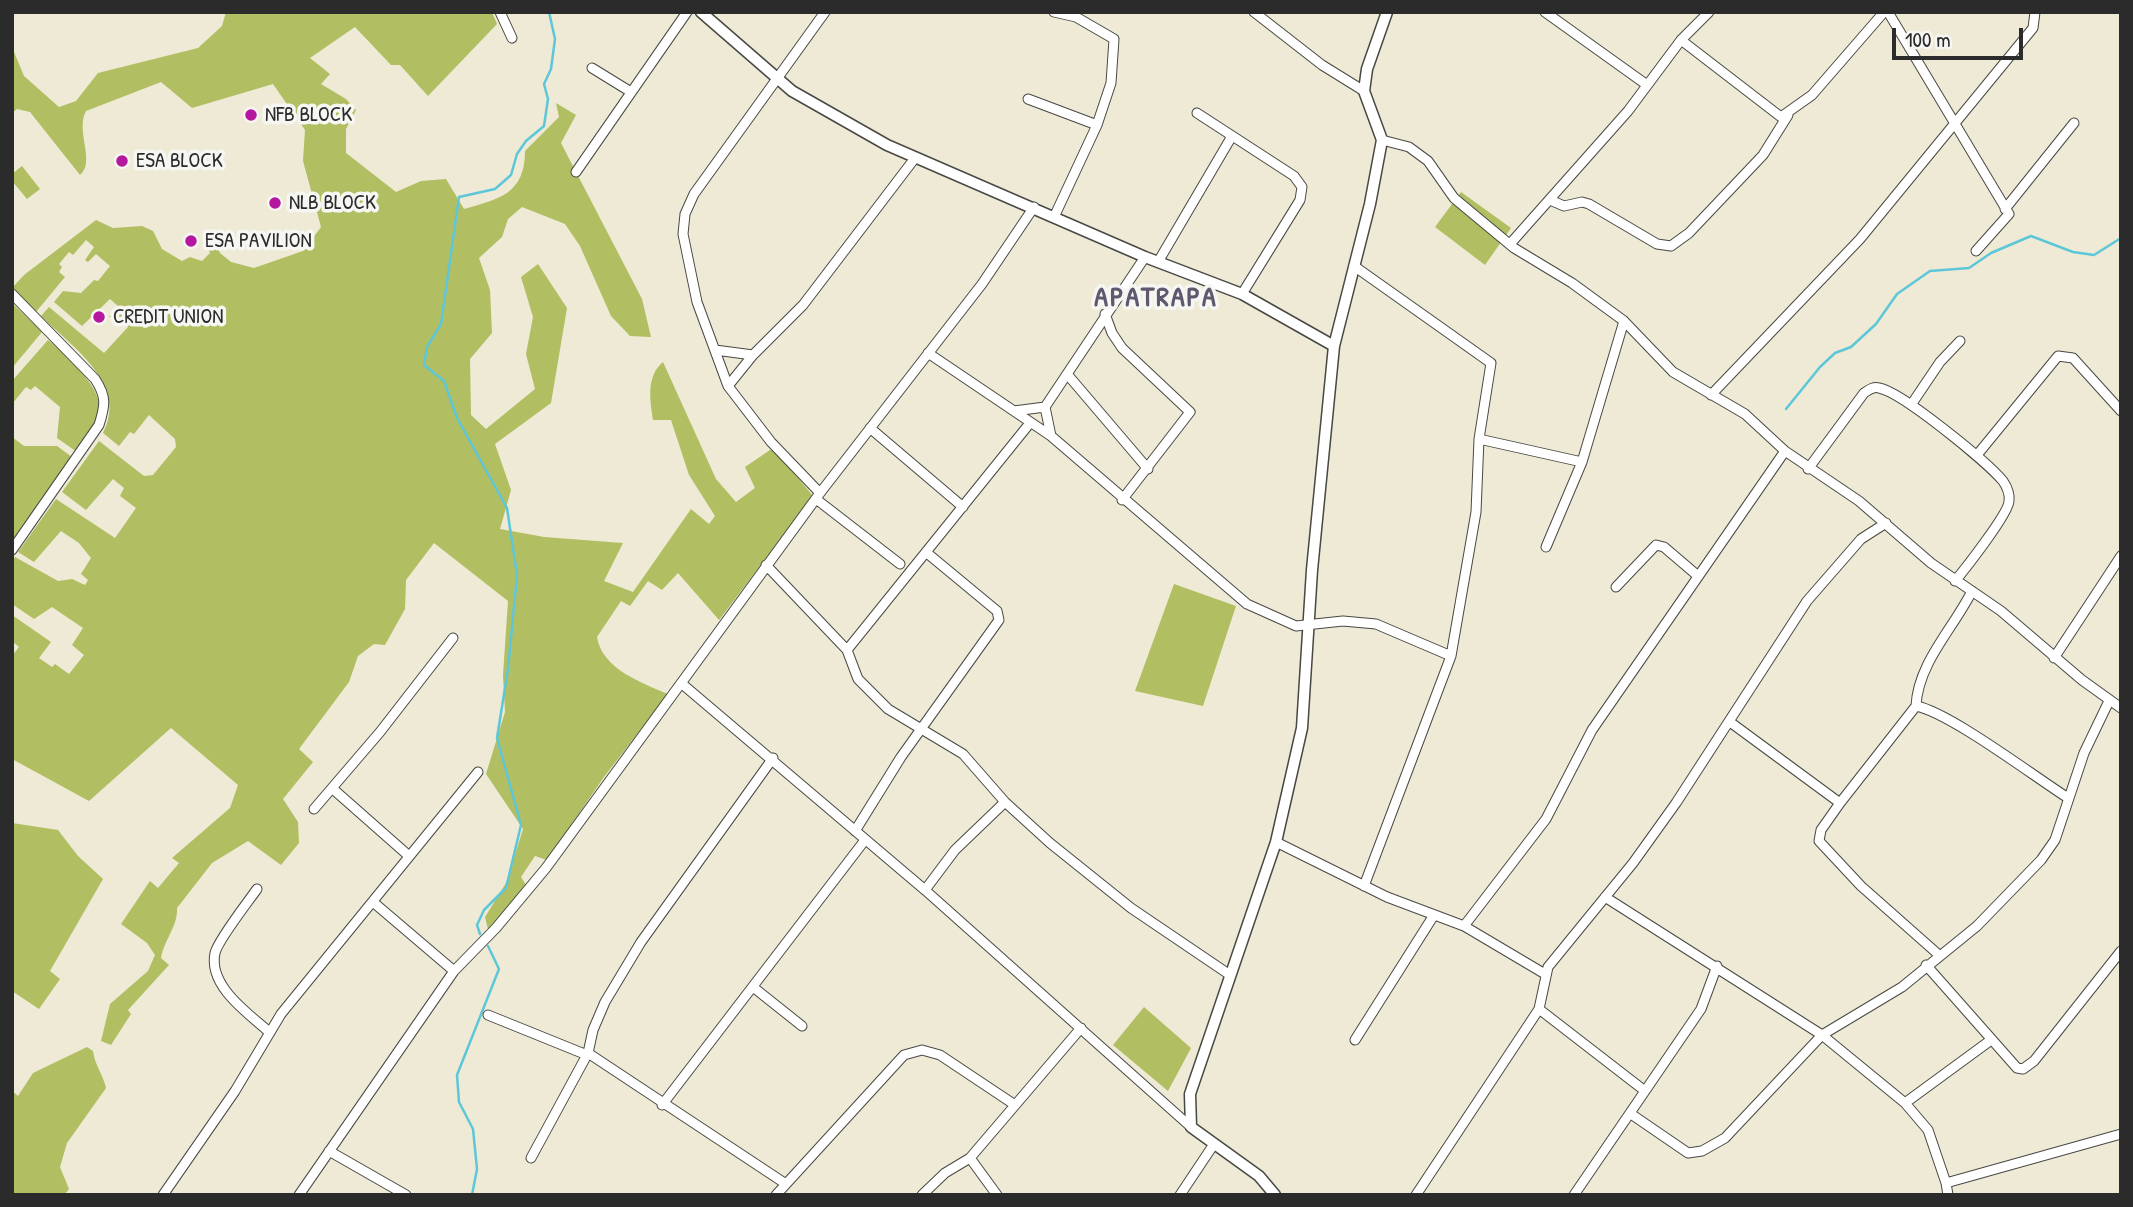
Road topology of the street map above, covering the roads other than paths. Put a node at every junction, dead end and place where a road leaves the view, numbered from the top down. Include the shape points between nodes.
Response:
1 (500, 12) edge
2 (687, 12) edge
3 (701, 12) edge
4 (825, 12) edge
5 (1054, 12) edge
6 (1254, 12) edge
7 (1387, 12) edge
8 (1545, 12) edge
9 (1709, 12) edge
10 (1886, 12) edge
11 (2035, 12) edge
12 (512, 38) dead end
13 (1681, 40) junction
14 (592, 68) dead end
15 (776, 79) junction
16 (1647, 85) junction
17 (1364, 91) junction
18 (631, 92) junction
19 (1028, 99) dead end
20 (1197, 113) dead end
21 (1788, 115) junction
22 (2074, 122) dead end
23 (1952, 123) junction
24 (1097, 125) junction
25 (1232, 136) junction
26 (1382, 141) junction
27 (915, 158) junction
28 (576, 172) dead end
29 (1550, 200) junction
30 (1034, 207) junction
31 (2005, 209) junction
32 (1055, 215) junction
33 (1510, 244) junction
34 (1976, 251) dead end
35 (1145, 257) junction
36 (1158, 262) junction
37 (1354, 266) junction
38 (12, 294) edge
39 (1242, 294) junction
40 (1105, 314) junction
41 (1624, 321) junction
42 (1960, 341) dead end
43 (1334, 346) junction
44 (715, 350) junction
45 (928, 353) junction
46 (752, 355) junction
47 (1067, 374) junction
48 (728, 386) junction
49 (1711, 395) junction
50 (1911, 405) junction
51 (1045, 407) junction
52 (1014, 411) junction
53 (2121, 411) edge
54 (1030, 423) junction
55 (870, 428) junction
56 (1051, 436) junction
57 (1479, 439) junction
58 (1785, 451) junction
59 (1978, 455) junction
60 (1582, 462) junction
61 (1148, 469) junction
62 (1808, 469) junction
63 (818, 496) junction
64 (1122, 500) junction
65 (963, 507) junction
66 (1886, 523) junction
67 (1546, 547) dead end
68 (12, 550) edge
69 (927, 553) junction
70 (2121, 556) edge
71 (900, 564) dead end
72 (766, 565) junction
73 (1698, 576) junction
74 (1955, 581) junction
75 (1616, 587) dead end
76 (1972, 591) junction
77 (1309, 626) junction
78 (453, 638) dead end
79 (847, 650) junction
80 (1451, 656) junction
81 (2054, 658) junction
82 (681, 683) junction
83 (2109, 701) junction
84 (1916, 706) junction
85 (2121, 708) edge
86 (1730, 722) junction
87 (922, 729) junction
88 (773, 758) junction
89 (478, 772) dead end
90 (333, 789) junction
91 (2068, 798) junction
92 (1005, 802) junction
93 (1840, 803) junction
94 (313, 809) dead end
95 (855, 831) junction
96 (865, 840) junction
97 (1276, 842) junction
98 (409, 856) junction
99 (1364, 886) junction
100 (257, 889) dead end
101 (925, 890) junction
102 (1605, 897) junction
103 (373, 902) junction
104 (1434, 915) junction
105 (1464, 926) junction
106 (2121, 951) edge
107 (1939, 955) junction
108 (1926, 965) junction
109 (1717, 967) junction
110 (454, 971) junction
111 (1545, 974) junction
112 (1230, 975) junction
113 (753, 987) junction
114 (1539, 1009) junction
115 (488, 1015) dead end
116 (802, 1026) dead end
117 (1080, 1028) junction
118 (268, 1031) junction
119 (1822, 1035) junction
120 (1355, 1040) dead end
121 (1991, 1040) junction
122 (587, 1054) junction
123 (1645, 1091) junction
124 (1905, 1103) junction
125 (662, 1105) junction
126 (1016, 1105) junction
127 (1631, 1114) junction
128 (1191, 1127) junction
129 (2121, 1134) edge
130 (1214, 1144) junction
131 (329, 1151) junction
132 (531, 1158) dead end
133 (970, 1158) junction
134 (1946, 1183) junction
135 (786, 1184) junction
136 (163, 1195) edge
137 (299, 1195) edge
138 (406, 1195) edge
139 (776, 1195) edge
140 (922, 1195) edge
141 (997, 1195) edge
142 (1180, 1195) edge
143 (1275, 1195) edge
144 (1416, 1195) edge
145 (1574, 1195) edge
146 (1948, 1195) edge

1 - 12 street
2 - 18 street
3 - 15 street
4 - 15 street
5 - 24 street via 1113,37 1111,83
6 - 17 street
7 - 17 street
8 - 16 street
9 - 13 street
10 - 21 street via 1812,95
10 - 23 street
11 - 23 street via 2033,28
13 - 16 street
13 - 21 street via 1774,114
14 - 18 street
15 - 27 street via 839,120
15 - 44 street via 694,194 685,214 683,234 697,302
16 - 29 street
17 - 26 street
18 - 28 street
19 - 24 street
20 - 25 street
21 - 29 street via 1763,155 1671,246 1657,244 1589,204 1564,206
22 - 31 street
23 - 31 street
23 - 49 street via 1860,239
24 - 32 street
25 - 36 street
25 - 39 street via 1294,176 1302,187 1300,200
26 - 33 street via 1409,148 1428,161 1454,198
26 - 37 street
27 - 30 street
27 - 46 street via 803,305
29 - 33 street
30 - 32 street
30 - 45 street
31 - 34 street via 2008,219
32 - 35 street
33 - 41 street
35 - 36 street
35 - 40 street
36 - 39 street
37 - 43 street
37 - 57 street via 1489,359
38 - 68 street via 95,379 104,392 105,405 99,425
39 - 43 street
40 - 47 street
40 - 61 street via 1122,348 1190,412
41 - 49 street via 1673,372
41 - 60 street
42 - 50 street
43 - 77 street
44 - 46 street
44 - 48 street
45 - 52 street
45 - 55 street
46 - 48 street
47 - 51 street
47 - 61 street
48 - 63 street
49 - 58 street via 1745,414
50 - 59 street
50 - 62 street via 1873,387
51 - 52 street
51 - 56 street
52 - 54 street
53 - 59 street via 2073,358 2058,356
54 - 56 street
54 - 65 street
55 - 63 street
55 - 65 street
56 - 64 street
57 - 60 street
57 - 80 street via 1476,512
58 - 62 street
58 - 73 street
59 - 74 street via 2004,482 2009,501 2004,515
60 - 67 street
61 - 64 street
62 - 66 street
63 - 71 street
63 - 72 street
64 - 77 street via 1247,604 1296,626
65 - 69 street
66 - 74 street
66 - 86 street via 1861,538 1807,601
69 - 79 street
69 - 87 street via 997,611 999,620
70 - 81 street
72 - 79 street
72 - 82 street
73 - 75 street via 1656,545
73 - 105 street via 1592,730 1546,819
74 - 76 street
76 - 81 street
76 - 84 street via 1929,661 1917,689
77 - 80 street via 1343,621 1377,624
77 - 97 street via 1302,728
78 - 90 street
79 - 87 street via 858,679 888,709
80 - 99 street
81 - 83 street
82 - 88 street
82 - 110 street via 546,868
83 - 85 street
83 - 91 street
84 - 91 street via 1949,721
84 - 93 street
86 - 93 street
86 - 102 street
87 - 92 street via 963,754
87 - 95 street
88 - 95 street
88 - 122 street via 641,942 605,1002
89 - 98 street
90 - 94 street
90 - 98 street
91 - 107 street via 2055,840 2041,860 1977,926
92 - 101 street via 955,850
92 - 112 street via 1105,888
93 - 107 street via 1821,830 1819,841 1861,886
95 - 96 street
96 - 101 street
96 - 113 street
97 - 99 street
97 - 112 street
98 - 103 street
99 - 104 street
100 - 118 street via 215,952 215,971 226,991
101 - 117 street
102 - 109 street
102 - 111 street
103 - 110 street
103 - 118 street
104 - 105 street
104 - 120 street
105 - 111 street
106 - 121 street via 2028,1067 2017,1068
107 - 108 street
108 - 119 street via 1883,1000
108 - 121 street
109 - 119 street
109 - 123 street via 1701,1009
110 - 131 street
111 - 114 street
112 - 128 street via 1190,1094
113 - 116 street
113 - 125 street
114 - 123 street
114 - 144 street
115 - 122 street
117 - 126 street
117 - 128 street
118 - 136 street via 235,1091
119 - 124 street
119 - 127 street via 1739,1125 1702,1151 1684,1151
121 - 124 street
122 - 125 street
122 - 132 street
123 - 127 street
124 - 134 street via 1928,1130
125 - 135 street
126 - 133 street
126 - 135 street via 940,1055 922,1050 904,1055
127 - 145 street
128 - 130 street
129 - 134 street
130 - 142 street
130 - 143 street via 1259,1176
131 - 137 street
131 - 138 street
133 - 140 street
133 - 141 street
134 - 146 street
135 - 139 street

